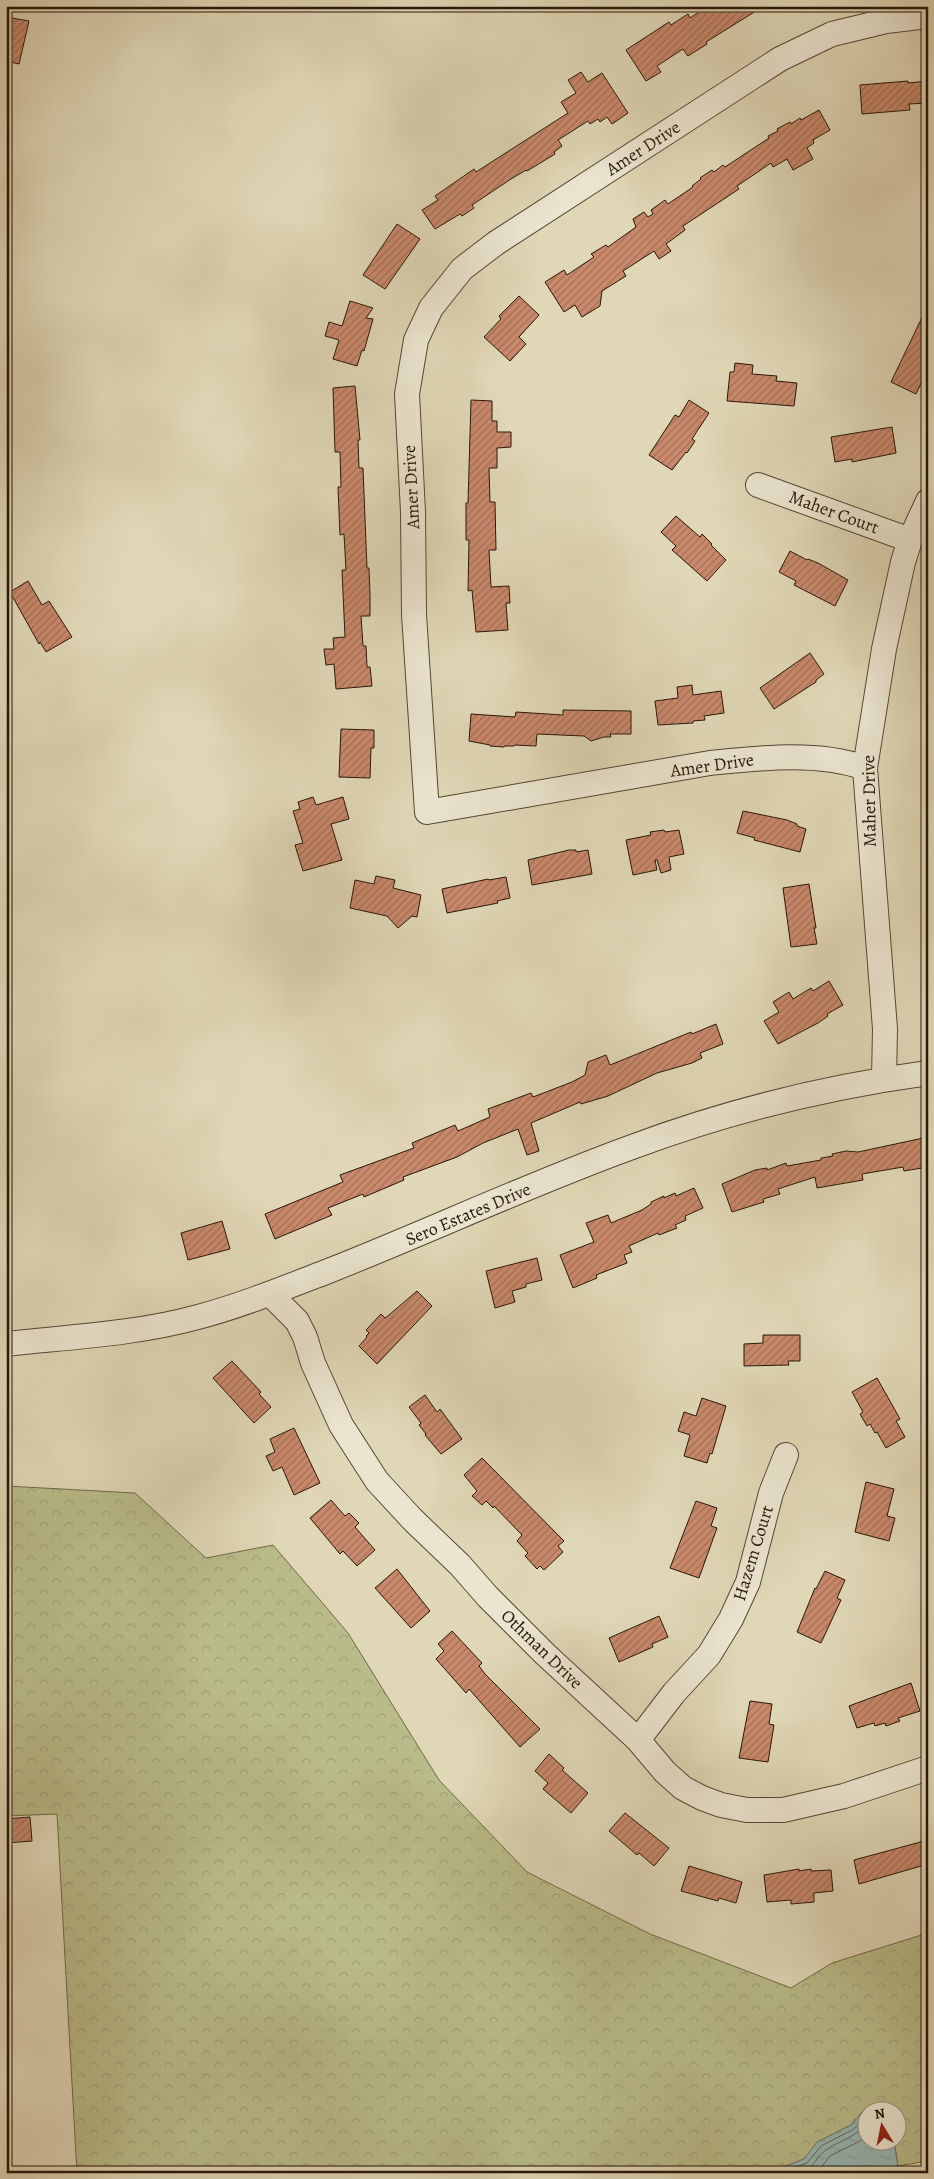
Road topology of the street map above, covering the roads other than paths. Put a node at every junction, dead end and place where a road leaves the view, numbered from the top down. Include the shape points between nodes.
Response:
1 (928, 16) edge
2 (758, 485) dead end
3 (928, 502) edge
4 (910, 540) junction
5 (865, 768) junction
6 (928, 1073) edge
7 (884, 1079) junction
8 (270, 1294) junction
9 (6, 1344) edge
10 (786, 1455) dead end
11 (638, 1740) junction
12 (928, 1768) edge

1 - 5 street, Amer Drive via 832,34 788,55 496,243 462,270 431,308 416,340 407,394 414,615 427,812 718,762 809,758
2 - 4 street, Maher Court
3 - 4 street, Maher Drive
4 - 5 street, Maher Drive via 884,649
5 - 7 street, Maher Drive via 885,1028
6 - 7 street, Sero Estates Drive
7 - 8 street, Sero Estates Drive via 712,1118 622,1150
8 - 9 street, Sero Estates Drive via 201,1317 147,1329
8 - 11 street, Othman Drive via 297,1321 341,1425 377,1481 545,1654
10 - 11 street, Hazem Court via 771,1493 748,1582 731,1619 709,1655 674,1693
11 - 12 street, Othman Drive via 683,1788 702,1798 747,1810 808,1806

